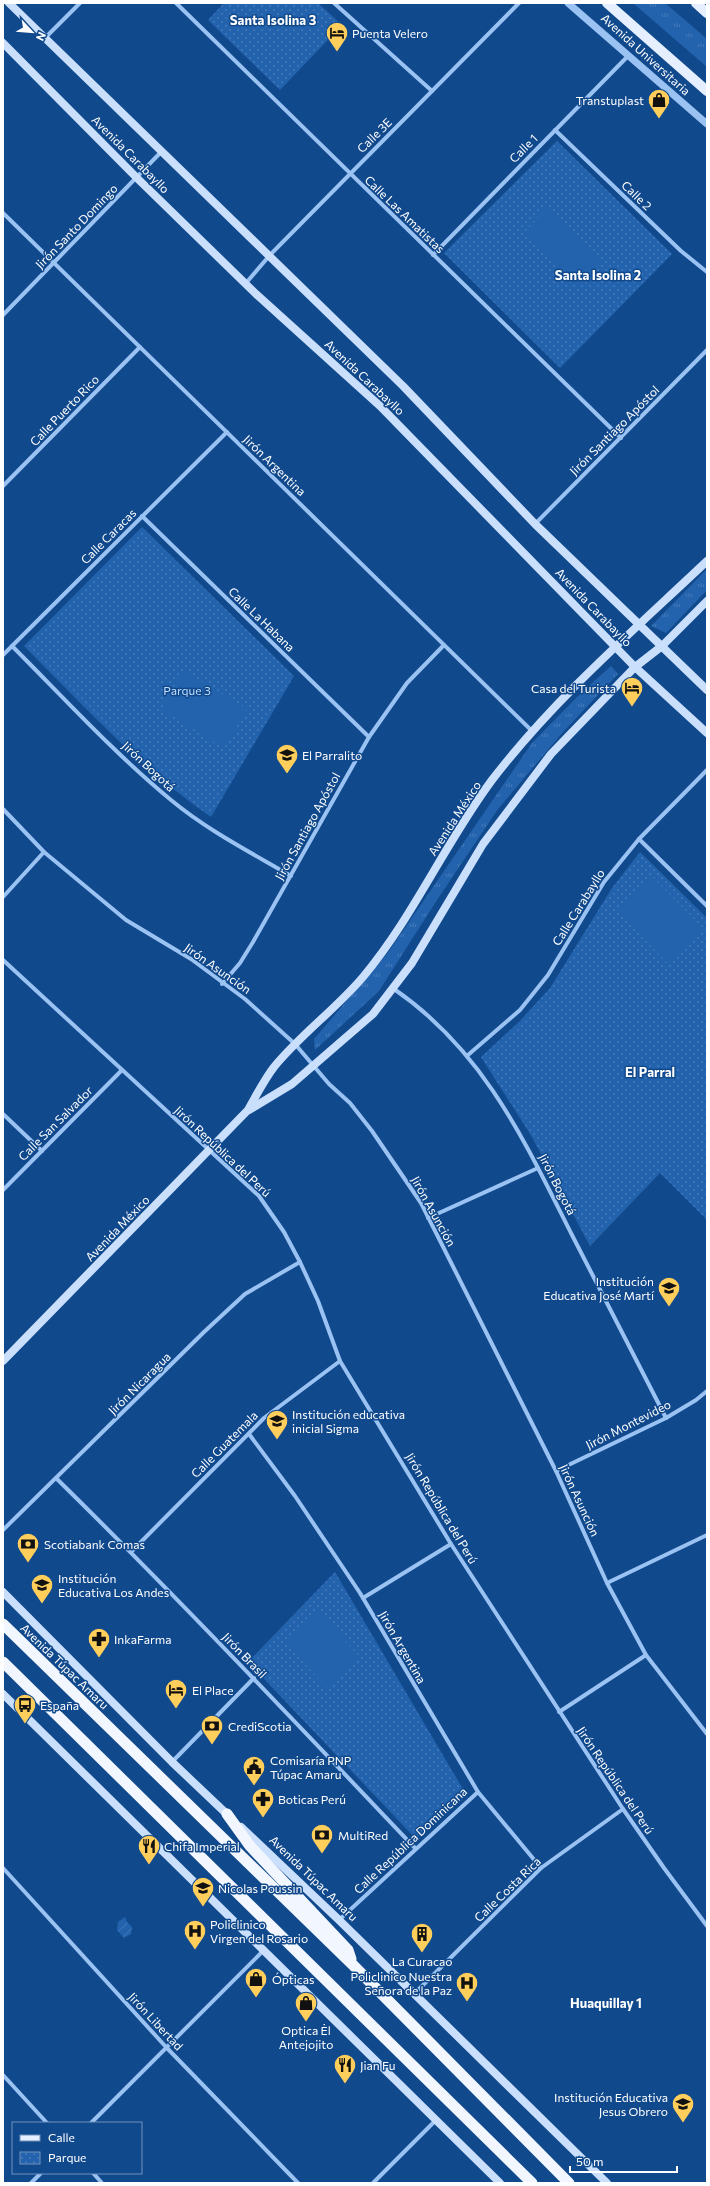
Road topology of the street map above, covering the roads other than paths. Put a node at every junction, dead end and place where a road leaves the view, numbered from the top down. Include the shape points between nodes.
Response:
1 (9, 3) edge
2 (80, 3) edge
3 (176, 3) edge
4 (334, 3) edge
5 (518, 3) edge
6 (568, 3) edge
7 (607, 3) edge
8 (696, 3) edge
9 (707, 13) edge
10 (45, 38) junction
11 (3, 43) edge
12 (628, 56) junction
13 (704, 89) edge
14 (432, 91) junction
15 (707, 98) edge
16 (707, 124) edge
17 (555, 130) junction
18 (162, 151) junction
19 (350, 174) junction
20 (137, 178) junction
21 (3, 213) edge
22 (270, 255) junction
23 (433, 255) junction
24 (54, 263) junction
25 (707, 272) edge
26 (246, 283) junction
27 (3, 315) edge
28 (140, 347) junction
29 (707, 350) edge
30 (227, 432) junction
31 (621, 438) junction
32 (3, 486) edge
33 (142, 516) junction
34 (535, 524) junction
35 (707, 561) edge
36 (707, 601) edge
37 (640, 625) junction
38 (444, 645) junction
39 (12, 646) junction
40 (615, 646) junction
41 (662, 646) junction
42 (3, 655) edge
43 (635, 667) junction
44 (707, 690) edge
45 (533, 731) junction
46 (707, 733) edge
47 (369, 737) junction
48 (707, 770) edge
49 (3, 809) edge
50 (639, 839) junction
51 (44, 852) junction
52 (291, 876) junction
53 (3, 897) edge
54 (707, 906) edge
55 (3, 960) edge
56 (222, 984) junction
57 (394, 989) junction
58 (295, 1044) junction
59 (468, 1056) junction
60 (313, 1067) junction
61 (121, 1071) junction
62 (248, 1110) junction
63 (3, 1114) edge
64 (42, 1151) junction
65 (210, 1151) junction
66 (538, 1168) junction
67 (3, 1190) edge
68 (428, 1218) junction
69 (300, 1262) junction
70 (3, 1361) edge
71 (340, 1361) junction
72 (707, 1391) edge
73 (666, 1418) junction
74 (249, 1434) junction
75 (556, 1471) junction
76 (57, 1479) junction
77 (3, 1530) edge
78 (707, 1535) edge
79 (451, 1544) junction
80 (131, 1552) junction
81 (607, 1583) junction
82 (3, 1592) edge
83 (363, 1598) junction
84 (3, 1624) edge
85 (646, 1656) junction
86 (3, 1662) edge
87 (254, 1678) junction
88 (3, 1694) edge
89 (559, 1712) junction
90 (707, 1734) edge
91 (172, 1762) junction
92 (478, 1792) junction
93 (623, 1809) junction
94 (227, 1814) junction
95 (415, 1848) junction
96 (3, 1868) edge
97 (541, 1868) junction
98 (339, 1920) junction
99 (707, 1926) edge
100 (263, 1951) junction
101 (353, 1965) junction
102 (414, 1994) junction
103 (166, 2047) junction
104 (3, 2075) edge
105 (436, 2120) junction
106 (46, 2122) edge
107 (92, 2122) edge
108 (40, 2174) edge
109 (94, 2174) edge
110 (31, 2183) edge
111 (102, 2183) edge
112 (298, 2183) edge
113 (373, 2183) edge
114 (500, 2183) edge
115 (532, 2183) edge
116 (570, 2183) edge
117 (607, 2183) edge

1 - 10 main road, Avenida Carabayllo
2 - 10 street
3 - 19 street, Calle Las Amatistas
4 - 14 street
5 - 14 street, Calle 3E
6 - 12 street, Avenida Universitaria
7 - 13 main road, Avenida Universitaria
8 - 9 main road
10 - 18 main road, Avenida Carabayllo
11 - 20 main road, Avenida Carabayllo
12 - 16 street, Avenida Universitaria
12 - 17 street, Calle 1
13 - 15 main road
14 - 19 street, Calle 3E
17 - 23 street, Calle 1
17 - 25 street, Calle 2 via 681,251
18 - 20 street, Jirón Santo Domingo
18 - 22 main road, Avenida Carabayllo
19 - 22 street, Calle 3E
19 - 23 street, Calle Las Amatistas
20 - 24 street, Jirón Santo Domingo
20 - 26 main road, Avenida Carabayllo
21 - 24 street, Jirón Argentina
22 - 26 street, Calle 3E
22 - 34 main road, Avenida Carabayllo via 403,386
23 - 31 street, Calle Las Amatistas
24 - 27 street, Jirón Santo Domingo
24 - 28 street, Jirón Argentina
26 - 40 main road, Avenida Carabayllo via 380,406
28 - 30 street, Jirón Argentina
28 - 32 street, Calle Puerto Rico
29 - 31 street, Jirón Santiago Apóstol
30 - 33 street, Calle Caracas
30 - 38 street, Jirón Argentina
31 - 34 street, Jirón Santiago Apóstol
33 - 39 street, Calle Caracas
33 - 47 street, Calle La Habana
34 - 37 main road, Avenida Carabayllo
35 - 37 main road, Avenida México
36 - 41 main road, Avenida México
37 - 40 main road, Avenida México
37 - 41 main road, Avenida Carabayllo
38 - 45 street, Jirón Argentina
38 - 47 street, Jirón Santiago Apóstol via 407,683
39 - 42 street, Calle Caracas
39 - 52 street, Jirón Bogotá via 134,767 171,800 211,829
40 - 43 main road, Avenida Carabayllo
40 - 45 main road, Avenida México
41 - 43 main road, Avenida México
41 - 44 main road, Avenida Carabayllo
43 - 46 main road, Avenida Carabayllo
43 - 57 main road, Avenida México via 551,754 516,798 483,844
45 - 58 main road, Avenida México via 492,781 446,850 408,915 363,977
47 - 52 street, Jirón Santiago Apóstol
48 - 50 street, Calle Carabayllo
49 - 51 street, Jirón Asunción
50 - 54 street
50 - 59 street, Calle Carabayllo via 604,882 548,975 520,1010
51 - 53 street
51 - 56 street, Jirón Asunción via 126,920 191,959
52 - 56 street, Jirón Santiago Apóstol via 243,958
55 - 61 street, Jirón República del Perú
56 - 58 street, Jirón Asunción via 245,999
57 - 59 street, Jirón Bogotá via 421,1008
57 - 60 main road, Avenida México via 373,1014
58 - 60 street, Jirón Asunción
58 - 62 main road, Avenida México via 273,1068
59 - 66 street, Jirón Bogotá via 517,1127
60 - 62 main road, Avenida México via 292,1084
60 - 68 street, Jirón Asunción via 350,1103 372,1130
61 - 64 street, Calle San Salvador
61 - 65 street, Jirón República del Perú
62 - 65 main road, Avenida México
63 - 64 street
64 - 67 street, Calle San Salvador
65 - 69 street, Jirón República del Perú via 259,1196 284,1232
65 - 70 main road, Avenida México
66 - 68 street
66 - 73 street, Jirón Bogotá
68 - 75 street, Jirón Asunción
69 - 71 street, Jirón República del Perú via 318,1301
69 - 76 street, Jirón Nicaragua via 245,1294
71 - 74 street, Calle Guatemala via 264,1418
71 - 79 street, Jirón República del Perú
72 - 73 street, Jirón Montevideo
73 - 75 street, Jirón Montevideo
74 - 80 street, Calle Guatemala
74 - 83 street, Jirón Argentina via 295,1496
75 - 81 street, Jirón Asunción
76 - 77 street, Jirón Nicaragua
76 - 80 street, Jirón Brasil
78 - 81 street
79 - 83 street
79 - 89 street, Jirón República del Perú
80 - 87 street, Jirón Brasil
81 - 85 street, Jirón Asunción
82 - 91 main road, Avenida Túpac Amaru
83 - 92 street, Jirón Argentina
84 - 101 highway, Avenida Túpac Amaru
85 - 89 street
85 - 90 street, Jirón Asunción
86 - 115 highway
87 - 91 street
87 - 95 street, Jirón Brasil
88 - 100 main road
89 - 93 street, Jirón República del Perú
91 - 94 main road, Avenida Túpac Amaru
92 - 95 street, Calle República Dominicana
92 - 97 street, Jirón Argentina
93 - 97 street, Calle Costa Rica
93 - 99 street, Jirón República del Perú
94 - 98 main road, Avenida Túpac Amaru
94 - 101 highway via 250,1846 348,1950
95 - 98 street, Calle República Dominicana
96 - 103 street, Jirón Libertad
97 - 102 street, Calle Costa Rica
98 - 102 main road, Avenida Túpac Amaru
100 - 103 street
100 - 105 main road
101 - 116 highway, Avenida Túpac Amaru
102 - 117 main road, Avenida Túpac Amaru
103 - 107 street
103 - 112 street, Jirón Libertad
104 - 106 street
105 - 113 street
105 - 114 main road
108 - 110 street
109 - 111 street

